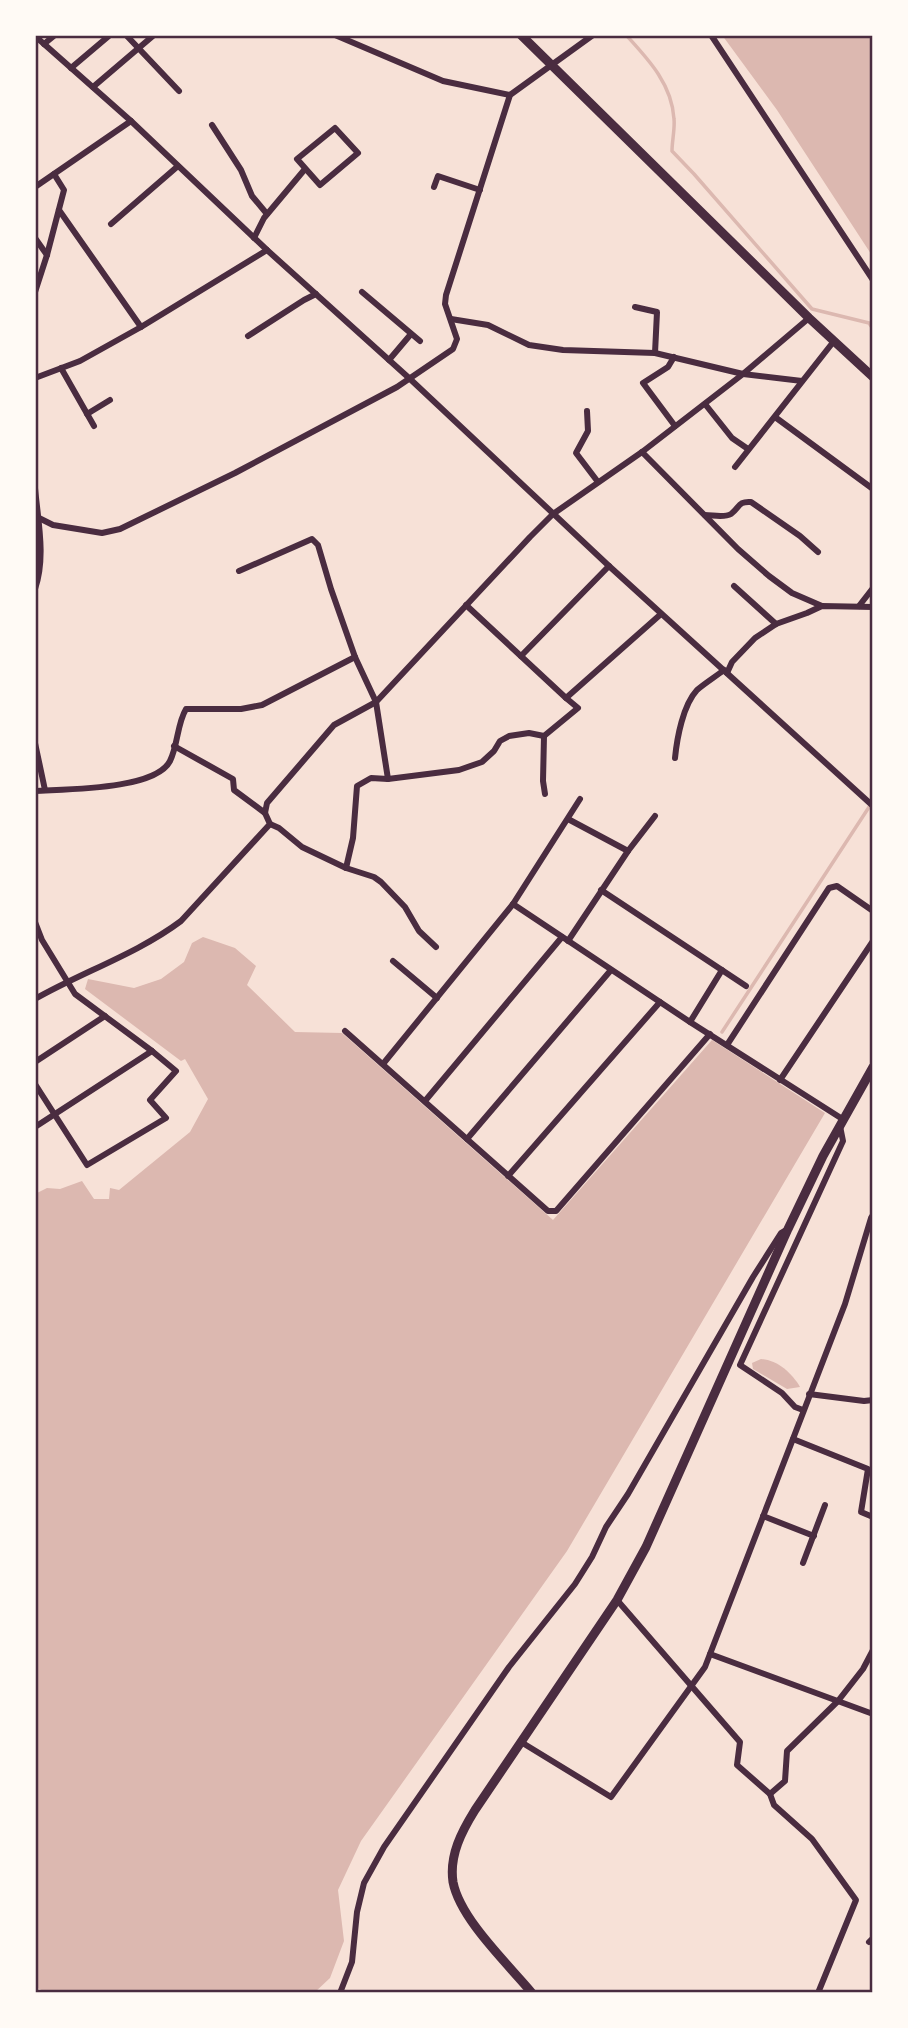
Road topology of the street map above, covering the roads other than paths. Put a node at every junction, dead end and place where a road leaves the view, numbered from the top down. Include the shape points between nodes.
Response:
1 (55, 35) edge
2 (110, 35) edge
3 (126, 35) edge
4 (153, 35) edge
5 (335, 35) edge
6 (521, 35) edge
7 (593, 35) edge
8 (711, 35) edge
9 (35, 36) edge
10 (44, 44) junction
11 (138, 48) junction
12 (552, 66) junction
13 (71, 68) junction
14 (93, 87) junction
15 (179, 91) dead end
16 (510, 95) junction
17 (131, 121) junction
18 (212, 125) dead end
19 (178, 166) junction
20 (305, 169) junction
21 (54, 174) junction
22 (35, 187) edge
23 (434, 187) dead end
24 (480, 190) junction
25 (59, 210) junction
26 (267, 214) junction
27 (110, 224) dead end
28 (35, 238) edge
29 (254, 238) junction
30 (267, 250) junction
31 (47, 255) junction
32 (873, 280) edge
33 (35, 292) edge
34 (362, 292) dead end
35 (316, 294) junction
36 (635, 307) dead end
37 (809, 318) junction
38 (451, 319) junction
39 (141, 327) junction
40 (411, 334) junction
41 (248, 336) dead end
42 (420, 341) dead end
43 (834, 341) junction
44 (655, 353) junction
45 (674, 357) junction
46 (389, 360) junction
47 (61, 369) junction
48 (743, 374) junction
49 (873, 377) edge
50 (35, 378) edge
51 (409, 378) junction
52 (802, 381) junction
53 (110, 400) dead end
54 (705, 404) junction
55 (587, 411) dead end
56 (87, 414) junction
57 (775, 416) junction
58 (94, 426) dead end
59 (675, 426) junction
60 (748, 449) junction
61 (642, 452) junction
62 (735, 467) dead end
63 (598, 482) junction
64 (35, 488) edge
65 (873, 489) edge
66 (553, 514) junction
67 (705, 515) junction
68 (36, 517) edge
69 (818, 552) dead end
70 (609, 566) junction
71 (239, 571) dead end
72 (734, 586) dead end
73 (873, 588) edge
74 (35, 589) edge
75 (466, 606) junction
76 (822, 606) junction
77 (859, 606) junction
78 (873, 607) edge
79 (661, 614) junction
80 (776, 624) junction
81 (521, 656) junction
82 (355, 657) junction
83 (725, 671) junction
84 (566, 698) junction
85 (376, 702) junction
86 (544, 736) junction
87 (35, 743) edge
88 (174, 746) junction
89 (675, 758) dead end
90 (388, 779) junction
91 (45, 790) junction
92 (35, 791) edge
93 (545, 794) dead end
94 (580, 799) dead end
95 (873, 806) edge
96 (265, 813) junction
97 (655, 816) dead end
98 (568, 819) junction
99 (270, 824) junction
100 (628, 850) junction
101 (346, 868) junction
102 (601, 890) junction
103 (513, 904) junction
104 (873, 911) edge
105 (35, 922) edge
106 (565, 939) junction
107 (873, 941) edge
108 (436, 947) dead end
109 (393, 961) dead end
110 (611, 970) junction
111 (722, 970) junction
112 (68, 981) junction
113 (746, 986) dead end
114 (437, 998) junction
115 (35, 999) edge
116 (660, 1002) junction
117 (105, 1016) junction
118 (690, 1022) junction
119 (345, 1031) dead end
120 (710, 1034) junction
121 (727, 1045) junction
122 (152, 1051) junction
123 (35, 1062) edge
124 (383, 1064) junction
125 (873, 1067) edge
126 (780, 1080) junction
127 (35, 1084) edge
128 (425, 1101) junction
129 (55, 1114) junction
130 (842, 1123) junction
131 (35, 1127) edge
132 (467, 1139) junction
133 (508, 1176) junction
134 (873, 1215) edge
135 (788, 1229) junction
136 (809, 1394) junction
137 (873, 1400) edge
138 (803, 1410) junction
139 (793, 1439) junction
140 (825, 1505) dead end
141 (763, 1516) junction
142 (873, 1517) edge
143 (814, 1536) junction
144 (803, 1563) dead end
145 (617, 1600) junction
146 (873, 1650) edge
147 (710, 1654) junction
148 (691, 1686) junction
149 (838, 1701) junction
150 (873, 1714) edge
151 (521, 1742) junction
152 (770, 1794) junction
153 (821, 1992) edge
154 (340, 1993) edge
155 (532, 1993) edge

1 - 10 street
2 - 13 street
3 - 11 street
4 - 11 street
5 - 16 street via 443,81
6 - 12 main road
7 - 12 street
8 - 32 street
9 - 10 street
10 - 13 street
11 - 14 street
11 - 15 street
12 - 16 street
12 - 37 main road
13 - 14 street
14 - 17 street
16 - 24 street
17 - 19 street
17 - 21 street
18 - 26 street
19 - 27 street
19 - 29 street
20 - 20 street via 297,159 335,128 358,153 320,185
20 - 26 street
21 - 22 street
21 - 25 street via 64,190
23 - 24 street via 438,176
24 - 38 street via 446,295 444,304
25 - 31 street
25 - 39 street
26 - 29 street
28 - 31 street
29 - 30 street
30 - 35 street
30 - 39 street
31 - 33 street
34 - 40 street
35 - 41 street
35 - 46 street
36 - 44 street via 657,312
37 - 43 main road
37 - 48 street
38 - 44 street via 488,325 529,345
38 - 51 street via 457,339 453,349
39 - 47 street
40 - 42 street
40 - 46 street
43 - 49 main road
43 - 52 street
44 - 45 street
45 - 48 street
45 - 59 street via 668,367 643,383
46 - 51 street
47 - 50 street
47 - 56 street
48 - 52 street
48 - 54 street
51 - 66 street
51 - 68 street via 120,528 102,533 53,525
52 - 57 street
53 - 56 street
54 - 59 street
54 - 60 street via 732,438
55 - 63 street via 587,431 576,453
56 - 58 street
57 - 60 street
57 - 65 street
59 - 61 street
60 - 62 street
61 - 63 street
61 - 67 street
63 - 66 street
64 - 68 street
66 - 70 street
66 - 75 street
67 - 69 street via 731,514 743,501 751,502
67 - 76 street via 769,576
68 - 74 street via 41,561
70 - 79 street
70 - 81 street
71 - 82 street via 312,539 318,545
72 - 80 street
73 - 77 street
75 - 81 street
75 - 85 street
76 - 77 street
76 - 80 street
77 - 78 street
79 - 83 street
79 - 84 street
80 - 83 street via 755,638
81 - 84 street
82 - 85 street
82 - 88 street via 262,705 186,709
83 - 89 street via 696,692 682,719
83 - 95 street
84 - 86 street via 578,708
85 - 90 street
85 - 96 street via 334,725 267,803
86 - 90 street via 509,736 482,762 459,770
86 - 93 street
87 - 91 street
88 - 91 street via 165,768 152,776 124,785
88 - 96 street via 233,779 234,790
90 - 101 street via 370,778 357,786
91 - 92 street
94 - 98 street
96 - 99 street
97 - 100 street
98 - 100 street
98 - 103 street
99 - 101 street via 302,847
99 - 112 street via 181,921 164,934
100 - 102 street
101 - 108 street via 382,882
102 - 106 street
102 - 111 street
103 - 106 street
103 - 114 street
104 - 121 street via 837,886 829,888
105 - 112 street
106 - 110 street
106 - 128 street
107 - 126 street
109 - 114 street
110 - 116 street
110 - 132 street
111 - 113 street
111 - 118 street
112 - 115 street
112 - 117 street via 75,994
114 - 124 street
116 - 118 street
116 - 133 street
117 - 122 street
117 - 123 street
118 - 120 street
119 - 124 street
120 - 121 street
120 - 133 street via 556,1211 548,1211
121 - 126 street
122 - 129 street
122 - 129 street via 176,1071 150,1100 166,1118 87,1165
124 - 128 street
125 - 130 main road
126 - 130 street
127 - 129 street
128 - 132 street
129 - 131 street
130 - 135 main road
130 - 138 street via 843,1140 740,1365
132 - 133 street
134 - 136 street via 845,1304
135 - 145 main road via 646,1547
135 - 154 street via 753,1277 575,1584 509,1667 384,1847 364,1883 356,1912 352,1962
136 - 137 street
136 - 138 street
138 - 139 street
139 - 141 street
139 - 142 street via 867,1469 861,1512
140 - 143 street
141 - 143 street
141 - 147 street
143 - 144 street
145 - 148 street
145 - 151 main road
146 - 149 street
147 - 148 street
147 - 149 street
148 - 151 street via 611,1797
148 - 152 street via 740,1742 737,1765
149 - 150 street
149 - 152 street via 787,1751 785,1781
151 - 155 main road via 463,1828 456,1846 453,1881 470,1918
152 - 153 street via 774,1805 812,1839 856,1900

